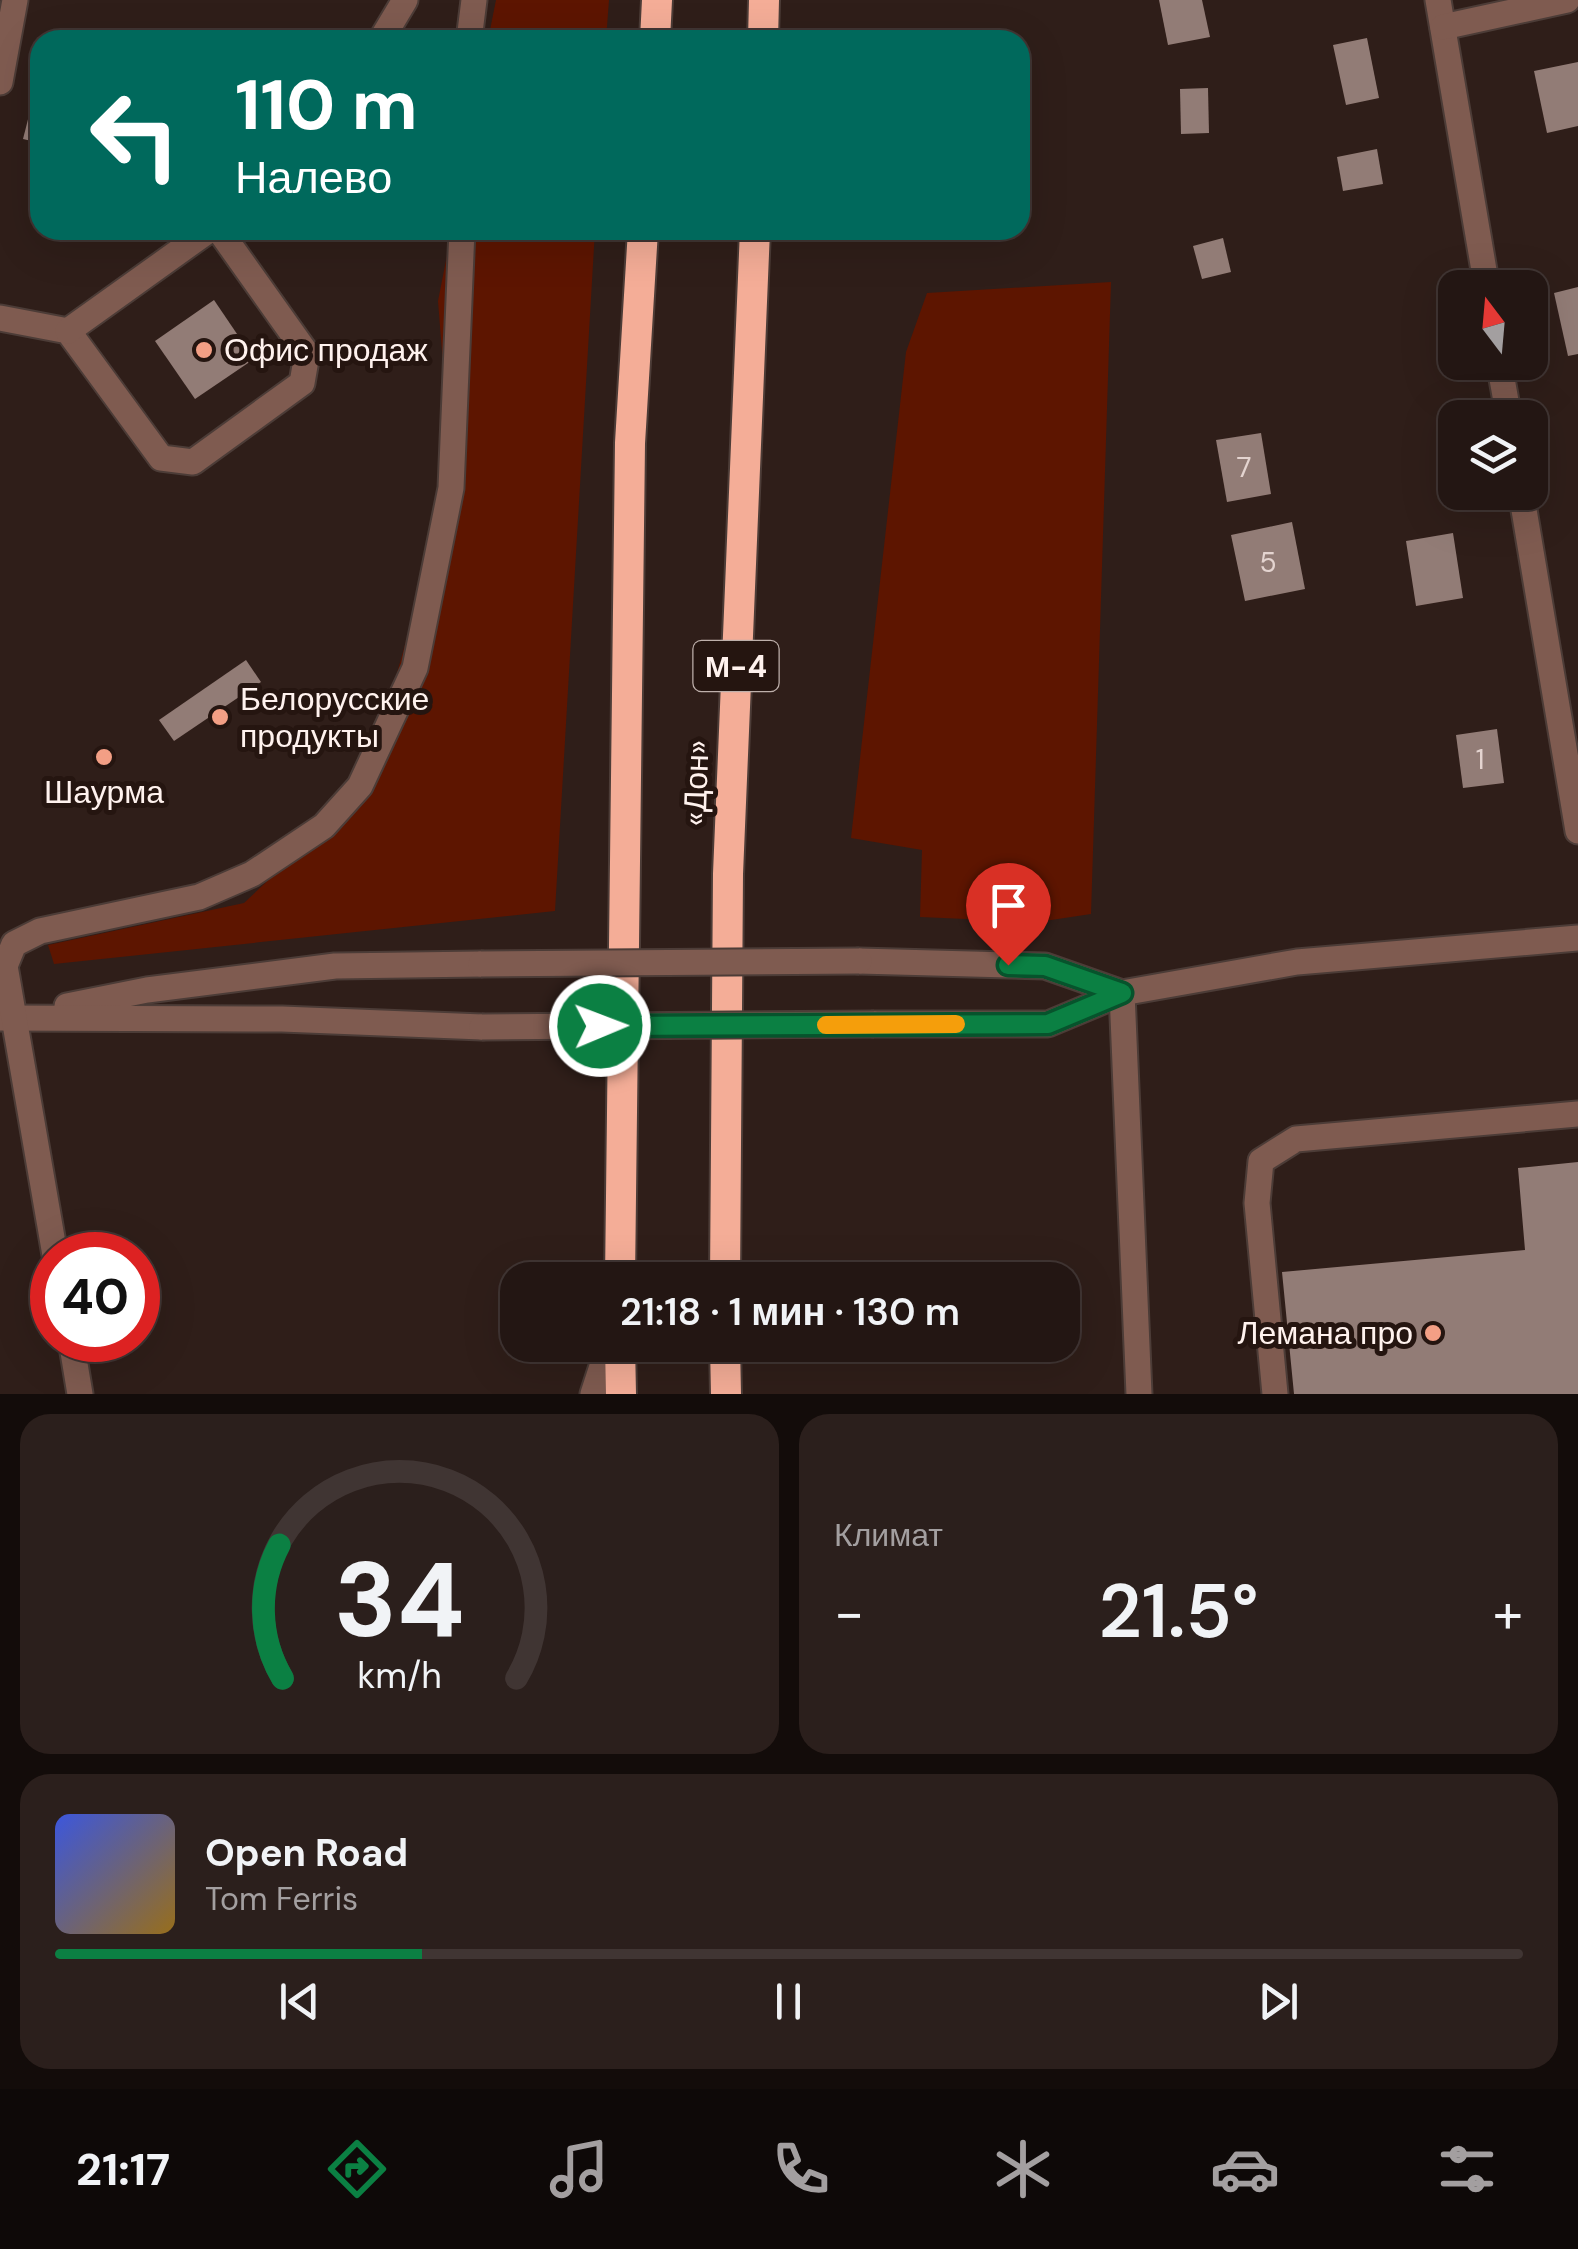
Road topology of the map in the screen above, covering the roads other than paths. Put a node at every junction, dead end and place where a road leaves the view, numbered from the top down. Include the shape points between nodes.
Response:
1 (15, 0) edge
2 (405, 0) edge
3 (474, 0) edge
4 (657, 0) edge
5 (764, 0) edge
6 (1438, 0) edge
7 (1567, 0) edge
8 (1443, 27) junction
9 (387, 30) edge
10 (471, 30) edge
11 (655, 30) edge
12 (762, 30) edge
13 (0, 80) edge
14 (195, 240) edge
15 (226, 240) edge
16 (462, 240) edge
17 (642, 240) edge
18 (754, 240) edge
19 (1484, 270) edge
20 (0, 318) edge
21 (68, 331) junction
22 (1524, 510) edge
23 (1578, 831) edge
24 (0, 933) edge
25 (1578, 938) edge
26 (5, 966) junction
27 (1122, 993) junction
28 (6, 1017) edge
29 (1578, 1114) edge
30 (50, 1232) edge
31 (620, 1262) edge
32 (725, 1262) edge
33 (75, 1362) edge
34 (603, 1362) edge
35 (621, 1362) edge
36 (725, 1362) edge
37 (80, 1394) edge
38 (593, 1394) edge
39 (622, 1394) edge
40 (726, 1394) edge
41 (1139, 1394) edge
42 (1275, 1394) edge

1 - 13 street
2 - 9 street
3 - 10 street
4 - 11 highway
5 - 12 highway
6 - 8 street
7 - 8 street
8 - 19 street
14 - 21 street
15 - 21 street via 306,354 302,383 192,462 161,458
16 - 26 street via 451,488 415,668 360,786 324,826 252,874 198,897 40,931 14,944
17 - 31 highway via 630,443
18 - 32 highway, «Дон» / М-4 via 728,874
20 - 21 street
22 - 23 street
24 - 26 street
25 - 27 street via 1296,962
26 - 28 street
27 - 28 street, bridge via 1048,1024 482,1028
27 - 28 street, bridge via 1045,966 335,966
27 - 41 street
28 - 30 street
29 - 42 street via 1296,1139 1262,1161 1257,1203
33 - 37 street
34 - 38 street
35 - 39 highway
36 - 40 highway

